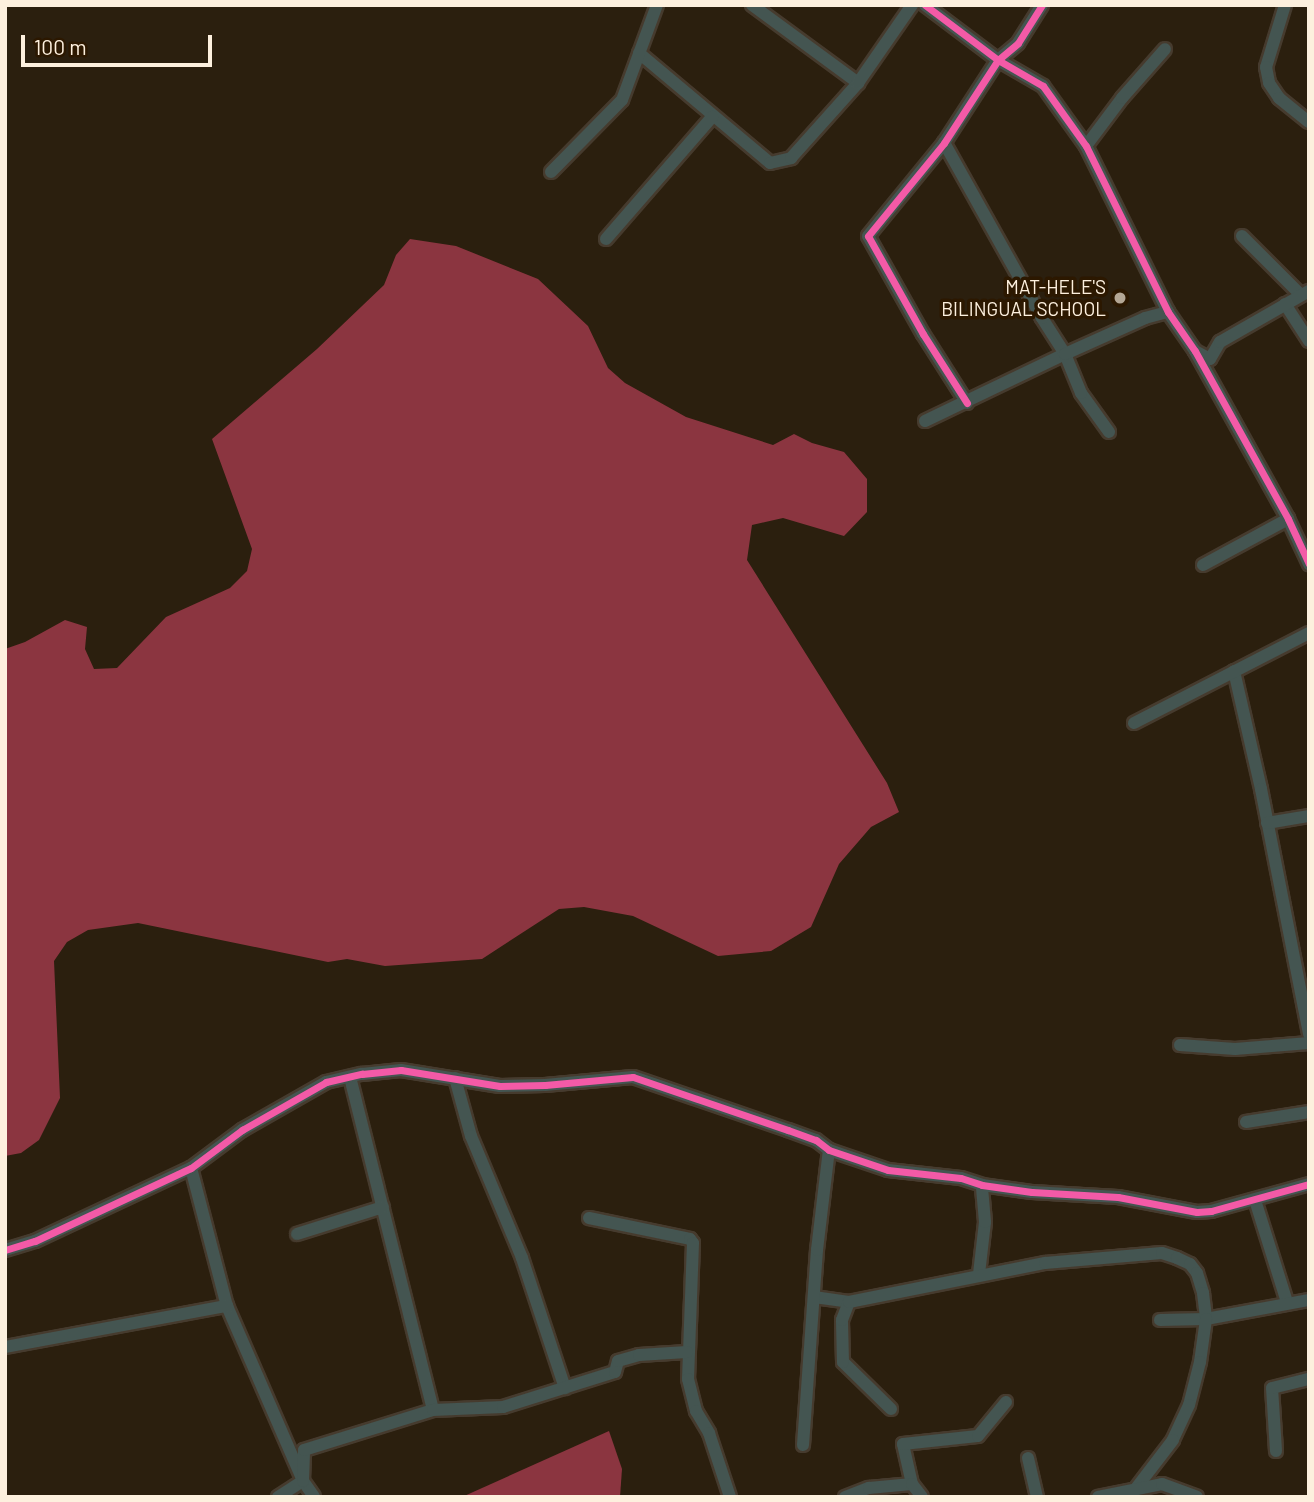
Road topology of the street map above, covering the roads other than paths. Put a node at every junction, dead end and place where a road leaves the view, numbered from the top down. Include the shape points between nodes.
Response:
1 (657, 5) edge
2 (752, 5) edge
3 (912, 5) edge
4 (925, 5) edge
5 (1042, 5) edge
6 (1285, 5) edge
7 (1165, 49) dead end
8 (639, 53) junction
9 (998, 60) junction
10 (858, 83) junction
11 (712, 117) junction
12 (1309, 122) edge
13 (944, 143) junction
14 (1086, 146) junction
15 (551, 172) dead end
16 (1242, 236) dead end
17 (606, 239) dead end
18 (1305, 293) edge
19 (1285, 304) junction
20 (1168, 312) junction
21 (1309, 341) edge
22 (1195, 351) junction
23 (1065, 354) junction
24 (967, 402) junction
25 (925, 421) dead end
26 (1109, 432) dead end
27 (1288, 519) junction
28 (1309, 564) edge
29 (1203, 565) dead end
30 (1309, 634) edge
31 (1234, 671) junction
32 (1134, 723) dead end
33 (1309, 816) edge
34 (1267, 823) junction
35 (1309, 1034) edge
36 (1309, 1043) edge
37 (1180, 1045) dead end
38 (350, 1077) junction
39 (455, 1078) junction
40 (1309, 1112) edge
41 (1247, 1122) dead end
42 (829, 1150) junction
43 (191, 1168) junction
44 (1309, 1184) edge
45 (982, 1185) junction
46 (1255, 1200) junction
47 (383, 1207) junction
48 (589, 1218) dead end
49 (297, 1234) dead end
50 (5, 1250) edge
51 (979, 1274) junction
52 (814, 1297) junction
53 (1309, 1300) edge
54 (849, 1302) junction
55 (1287, 1302) junction
56 (227, 1306) junction
57 (1206, 1319) junction
58 (1160, 1320) dead end
59 (5, 1348) edge
60 (687, 1352) junction
61 (1309, 1379) edge
62 (565, 1388) junction
63 (1006, 1402) dead end
64 (891, 1409) dead end
65 (433, 1410) junction
66 (803, 1445) dead end
67 (1276, 1451) dead end
68 (1028, 1458) dead end
69 (303, 1480) junction
70 (912, 1484) junction
71 (1137, 1487) junction
72 (278, 1497) edge
73 (314, 1497) edge
74 (730, 1497) edge
75 (845, 1497) edge
76 (922, 1497) edge
77 (1037, 1497) edge
78 (1098, 1497) edge
79 (1197, 1497) edge

1 - 8 street
2 - 10 street
3 - 10 street
4 - 9 street
5 - 9 street via 1018,43
6 - 12 street via 1266,67 1269,83 1279,98
7 - 14 street
8 - 11 street
8 - 15 street via 622,100
9 - 13 street
9 - 14 street via 1044,86
10 - 11 street via 791,158 770,163
11 - 17 street
13 - 23 street
13 - 24 street via 868,236
14 - 20 street
16 - 18 street
18 - 19 street
19 - 21 street
19 - 22 street via 1220,342 1210,359
20 - 22 street
20 - 23 street
22 - 27 street
23 - 24 street
23 - 26 street via 1081,393
24 - 25 street
27 - 28 street
27 - 29 street
30 - 31 street
31 - 32 street
31 - 34 street
33 - 34 street
34 - 35 street
36 - 37 street via 1235,1049
38 - 39 street via 401,1070
38 - 43 street via 326,1082 242,1130
38 - 47 street
39 - 42 street via 499,1086 633,1077 816,1140
39 - 62 street via 471,1136 522,1258
40 - 41 street
42 - 45 street via 888,1170 961,1178
42 - 52 street
43 - 50 street
43 - 56 street
44 - 46 street
45 - 46 street via 1118,1197 1197,1212
45 - 51 street via 985,1222
46 - 55 street
47 - 49 street
47 - 65 street
48 - 60 street via 693,1243
51 - 54 street
51 - 57 street via 1045,1263 1162,1254 1190,1264 1198,1273
52 - 54 street
52 - 66 street
53 - 55 street
54 - 64 street via 842,1320 843,1362
55 - 57 street
56 - 59 street
56 - 69 street
57 - 58 street
57 - 71 street via 1189,1405 1173,1440
60 - 62 street via 618,1361 615,1372
60 - 74 street via 696,1411 709,1433
61 - 67 street via 1272,1388
62 - 65 street via 502,1408
63 - 70 street via 978,1436 903,1444
65 - 69 street via 304,1450
68 - 77 street
69 - 72 street
69 - 73 street
70 - 75 street via 869,1488
70 - 76 street
71 - 78 street
71 - 79 street via 1162,1484

